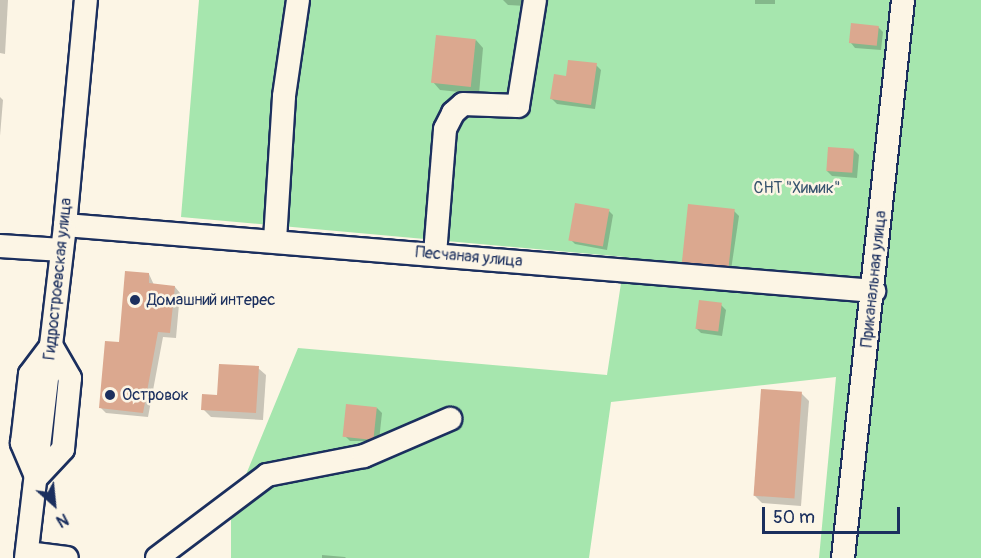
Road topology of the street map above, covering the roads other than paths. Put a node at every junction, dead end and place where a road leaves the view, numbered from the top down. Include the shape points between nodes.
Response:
1 (86, 0) edge
2 (298, 0) edge
3 (535, 0) edge
4 (903, 0) edge
5 (65, 225) junction
6 (275, 240) junction
7 (0, 246) edge
8 (62, 250) junction
9 (435, 254) junction
10 (874, 291) junction
11 (51, 345) junction
12 (450, 419) dead end
13 (37, 477) junction
14 (26, 556) edge
15 (68, 558) edge
16 (157, 558) edge
17 (843, 558) edge

1 - 5 street, Гидростроевская улица
2 - 6 street via 284,96
3 - 9 street via 518,106 463,104 445,129
4 - 10 street, Приканальная улица
5 - 6 street, Песчаная улица
5 - 8 street, Гидростроевская улица
6 - 9 street, Песчаная улица
7 - 8 street
8 - 11 street, Гидростроевская улица
9 - 10 street, Песчаная улица
10 - 17 street, Приканальная улица
11 - 13 street via 30,374 22,443
11 - 13 street via 70,378 63,449
12 - 16 street via 364,456 267,475
13 - 14 street
14 - 15 street

